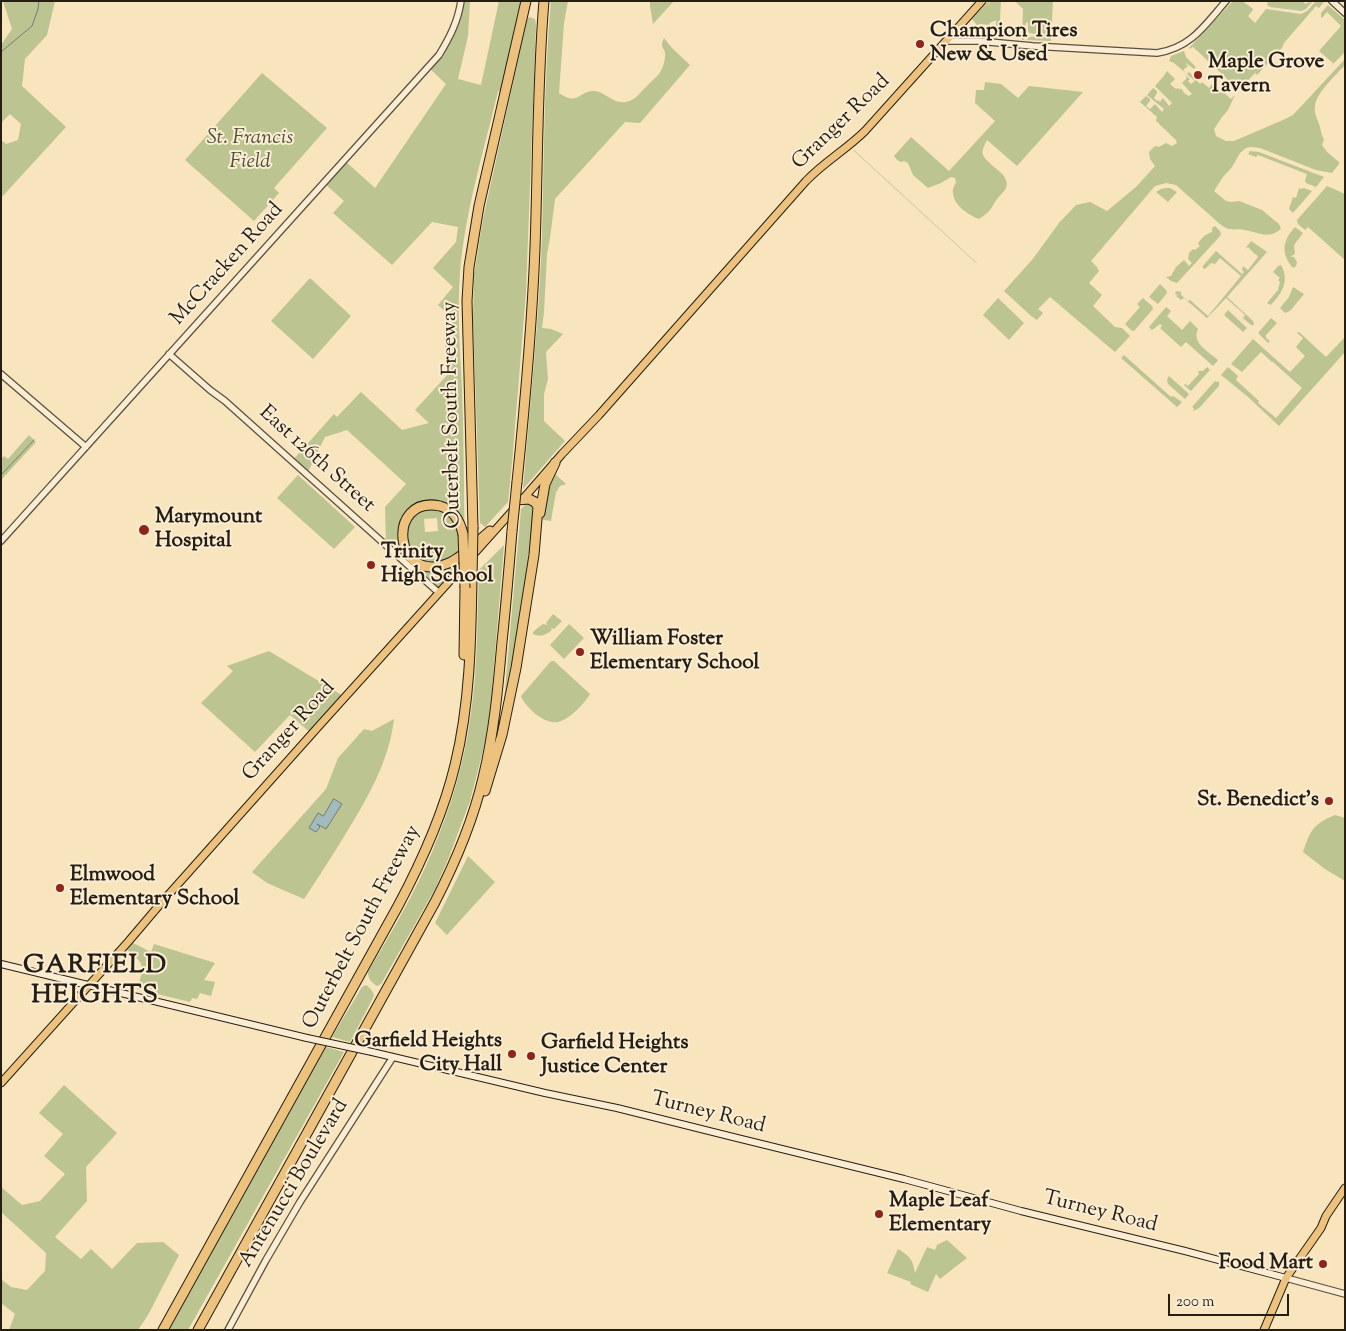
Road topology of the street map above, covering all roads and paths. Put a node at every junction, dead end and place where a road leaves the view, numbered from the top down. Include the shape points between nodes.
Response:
1 (461, 1) edge
2 (526, 1) edge
3 (544, 1) edge
4 (982, 1) edge
5 (1226, 1) edge
6 (1332, 1) edge
7 (1345, 13) edge
8 (946, 41) junction
9 (170, 354) junction
10 (1, 374) edge
11 (86, 448) junction
12 (562, 454) junction
13 (555, 463) junction
14 (520, 499) junction
15 (490, 531) junction
16 (536, 535) junction
17 (1, 541) edge
18 (444, 586) junction
19 (438, 592) junction
20 (466, 707) junction
21 (467, 829) junction
22 (1, 964) edge
23 (88, 985) junction
24 (392, 1057) junction
25 (1, 1083) edge
26 (1345, 1188) edge
27 (1286, 1278) junction
28 (187, 1286) junction
29 (1345, 1294) edge
30 (157, 1330) edge
31 (163, 1330) edge
32 (197, 1330) edge
33 (228, 1330) edge
34 (1264, 1330) edge

1 - 9 street, McCracken Road via 450,36 439,54
2 - 20 highway, Outerbelt South Freeway, bridge via 479,206 469,268 473,527
3 - 21 highway, bridge via 527,388 498,695 483,779
4 - 8 main road, Granger Road
5 - 8 street via 1195,36 1173,50 1157,53
6 - 7 street
8 - 12 main road, Granger Road via 864,132 806,181
9 - 11 street, McCracken Road
9 - 19 street, East 126th Street
10 - 11 street
11 - 17 street, McCracken Road
12 - 13 main road, Granger Road
12 - 14 main road, Granger Road
13 - 14 main road, Granger Road
13 - 16 highway via 545,484
14 - 15 main road, Granger Road
14 - 16 highway via 532,500 538,507
14 - 18 main road, Granger Road
15 - 18 main road, Granger Road
15 - 20 highway, bridge via 454,560 434,566 418,563 410,556 402,536 410,515 432,505 443,507 459,521 463,534 465,588 464,666
16 - 21 highway via 516,668 502,735 480,809
18 - 19 main road, Granger Road
19 - 23 main road, Granger Road
20 - 28 highway, Outerbelt South Freeway via 449,788 423,858
21 - 32 highway via 435,902
22 - 23 main road, Turney Road
23 - 24 main road, Turney Road, bridge
23 - 25 main road, Granger Road
24 - 27 main road, Turney Road via 617,1108
24 - 33 street, Antenucci Boulevard via 300,1202
26 - 27 main road
27 - 29 street, Turney Road
27 - 34 main road
28 - 30 highway
28 - 31 highway, Outerbelt South Freeway

